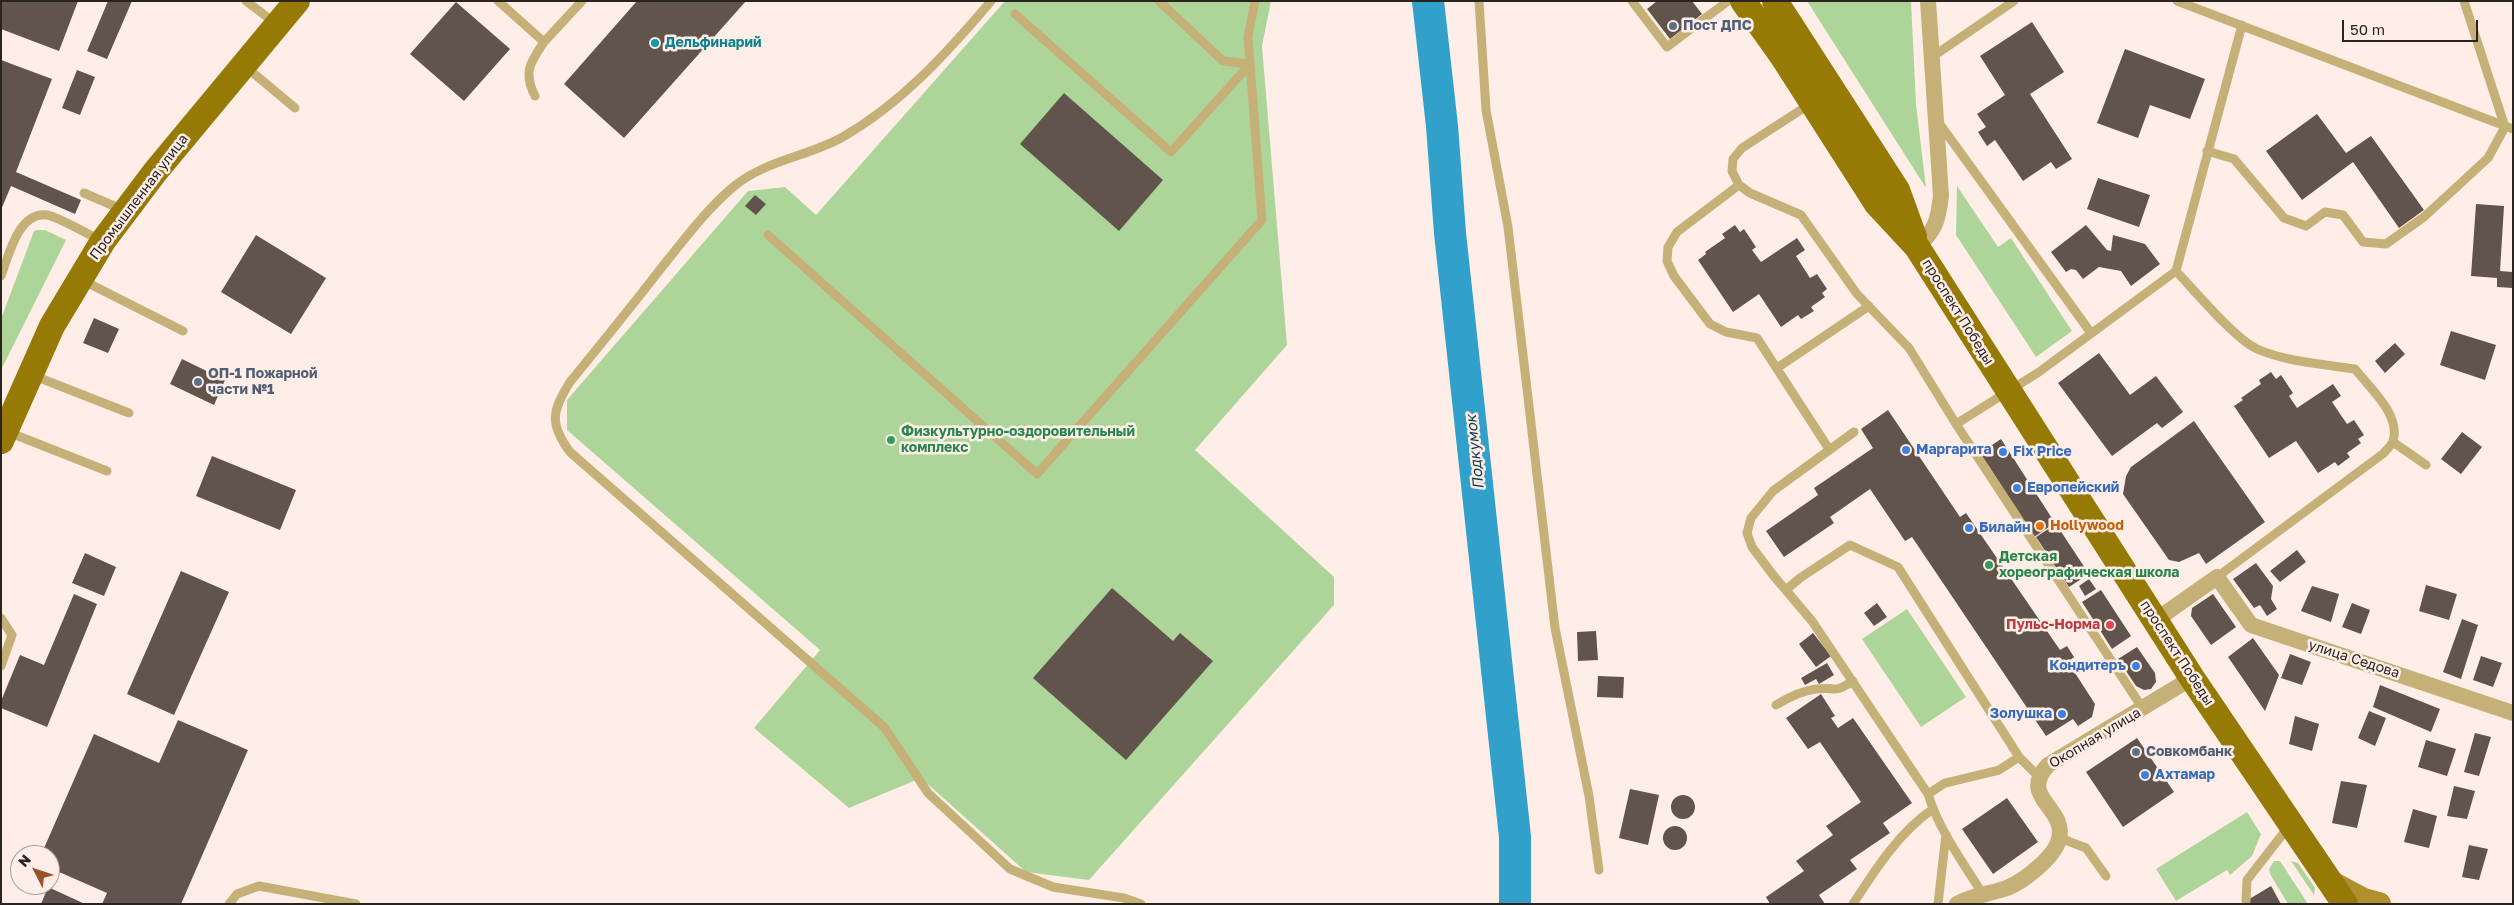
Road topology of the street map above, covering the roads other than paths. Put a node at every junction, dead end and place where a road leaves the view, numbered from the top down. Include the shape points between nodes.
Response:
1 (246, 1) edge
2 (297, 1) edge
3 (498, 1) edge
4 (582, 1) edge
5 (991, 1) edge
6 (1158, 1) edge
7 (1255, 1) edge
8 (1479, 1) edge
9 (1632, 1) edge
10 (1728, 1) edge
11 (1743, 1) edge
12 (1775, 1) edge
13 (1928, 1) edge
14 (2014, 1) edge
15 (2177, 1) edge
16 (2464, 1) edge
17 (1015, 14) dead end
18 (278, 25) junction
19 (2242, 26) junction
20 (544, 42) junction
21 (1932, 57) junction
22 (1250, 64) junction
23 (244, 65) junction
24 (535, 96) dead end
25 (1812, 102) junction
26 (294, 108) dead end
27 (1936, 119) junction
28 (2509, 128) edge
29 (2207, 151) junction
30 (1740, 185) junction
31 (84, 193) dead end
32 (123, 214) junction
33 (768, 236) dead end
34 (103, 241) junction
35 (1917, 247) junction
36 (2176, 270) junction
37 (1, 276) edge
38 (79, 279) junction
39 (1869, 306) junction
40 (183, 331) dead end
41 (2091, 333) junction
42 (1777, 368) junction
43 (29, 374) junction
44 (2008, 391) junction
45 (129, 413) dead end
46 (1956, 424) junction
47 (1854, 432) dead end
48 (3, 436) edge
49 (2393, 442) junction
50 (1829, 448) junction
51 (2426, 465) dead end
52 (107, 471) dead end
53 (2217, 577) junction
54 (1786, 590) junction
55 (1, 618) edge
56 (2156, 620) junction
57 (1, 666) edge
58 (2192, 678) junction
59 (1853, 681) junction
60 (1776, 705) dead end
61 (2143, 709) junction
62 (2513, 713) edge
63 (2019, 757) junction
64 (2038, 776) junction
65 (1928, 794) junction
66 (1933, 809) junction
67 (2291, 824) junction
68 (1946, 834) junction
69 (2060, 838) junction
70 (1599, 870) dead end
71 (2106, 876) dead end
72 (1982, 893) junction
73 (2337, 895) edge
74 (2246, 901) dead end
75 (229, 904) edge
76 (356, 904) edge
77 (1141, 904) edge
78 (1853, 904) edge
79 (1938, 904) edge
80 (1957, 904) edge
81 (2379, 904) edge

1 - 18 lane
2 - 18 main road, Промышленная улица
3 - 20 lane
4 - 20 lane
5 - 77 lane via 907,92 873,118 839,139 764,167 733,187 700,220 570,382 555,416 558,436 570,452 884,727 928,793 1010,869 1053,887 1124,898
6 - 22 lane via 1224,61
7 - 22 lane via 1248,37
8 - 70 lane via 1486,110 1508,227 1555,628 1589,796
9 - 10 lane via 1667,48
11 - 25 main road, проспект Победы
12 - 35 main road, проспект Победы via 1897,190
13 - 21 street
14 - 21 lane
15 - 19 lane
16 - 28 lane
17 - 22 lane via 1171,152
18 - 23 main road, Промышленная улица
19 - 28 lane
19 - 29 lane
20 - 24 lane via 532,60 527,81
21 - 27 street
22 - 33 lane via 1262,220 1037,474
23 - 26 lane
23 - 32 main road, Промышленная улица
25 - 30 lane via 1742,148 1733,159 1732,171
25 - 35 main road, проспект Победы via 1877,204
27 - 35 street via 1941,196 1939,216 1931,234
27 - 41 lane
28 - 29 lane via 2488,158 2424,217 2386,244 2363,242 2343,215 2325,212 2306,226 2284,218 2234,159
29 - 36 lane
30 - 39 lane via 1750,194 1802,214 1857,294
30 - 42 lane via 1677,232 1668,247 1667,261 1674,276 1710,324 1726,332 1757,338
31 - 32 lane via 114,206
32 - 34 main road, Промышленная улица
34 - 37 lane via 47,216 32,218 19,230
34 - 38 main road, Промышленная улица
35 - 44 main road, проспект Победы
36 - 41 lane
36 - 49 lane via 2255,348 2283,358 2355,369 2385,406 2394,424
38 - 40 lane
38 - 43 main road, Промышленная улица
39 - 42 lane
39 - 46 lane via 1909,348
41 - 44 lane
42 - 50 lane
43 - 45 lane
43 - 48 main road, Промышленная улица
44 - 46 lane
44 - 56 main road, проспект Победы
46 - 61 lane
47 - 50 lane
48 - 52 lane
49 - 51 lane
49 - 53 lane via 2384,453
50 - 54 lane via 1773,491 1751,518 1748,533 1752,547
53 - 56 street
53 - 62 street, улица Седова via 2251,625
54 - 59 lane via 1812,620
54 - 63 lane via 1850,545 1898,567
55 - 57 lane via 12,635
56 - 58 main road, проспект Победы
58 - 61 street, Окопная улица
58 - 67 main road, проспект Победы
59 - 60 lane via 1837,691 1818,688 1795,694
59 - 65 lane
61 - 64 street, Окопная улица via 2048,766
63 - 64 lane
63 - 65 lane via 1999,770 1945,784
64 - 69 street, Окопная улица via 2037,790 2057,819
65 - 66 lane
66 - 68 lane
66 - 78 lane via 1912,826 1875,870
67 - 73 main road, проспект Победы
67 - 74 lane via 2247,880
68 - 72 lane
68 - 79 lane
69 - 71 lane via 2086,848
69 - 72 street via 2052,854 2030,874 2008,888
72 - 80 street
73 - 81 main road
75 - 76 lane via 237,894 259,886

